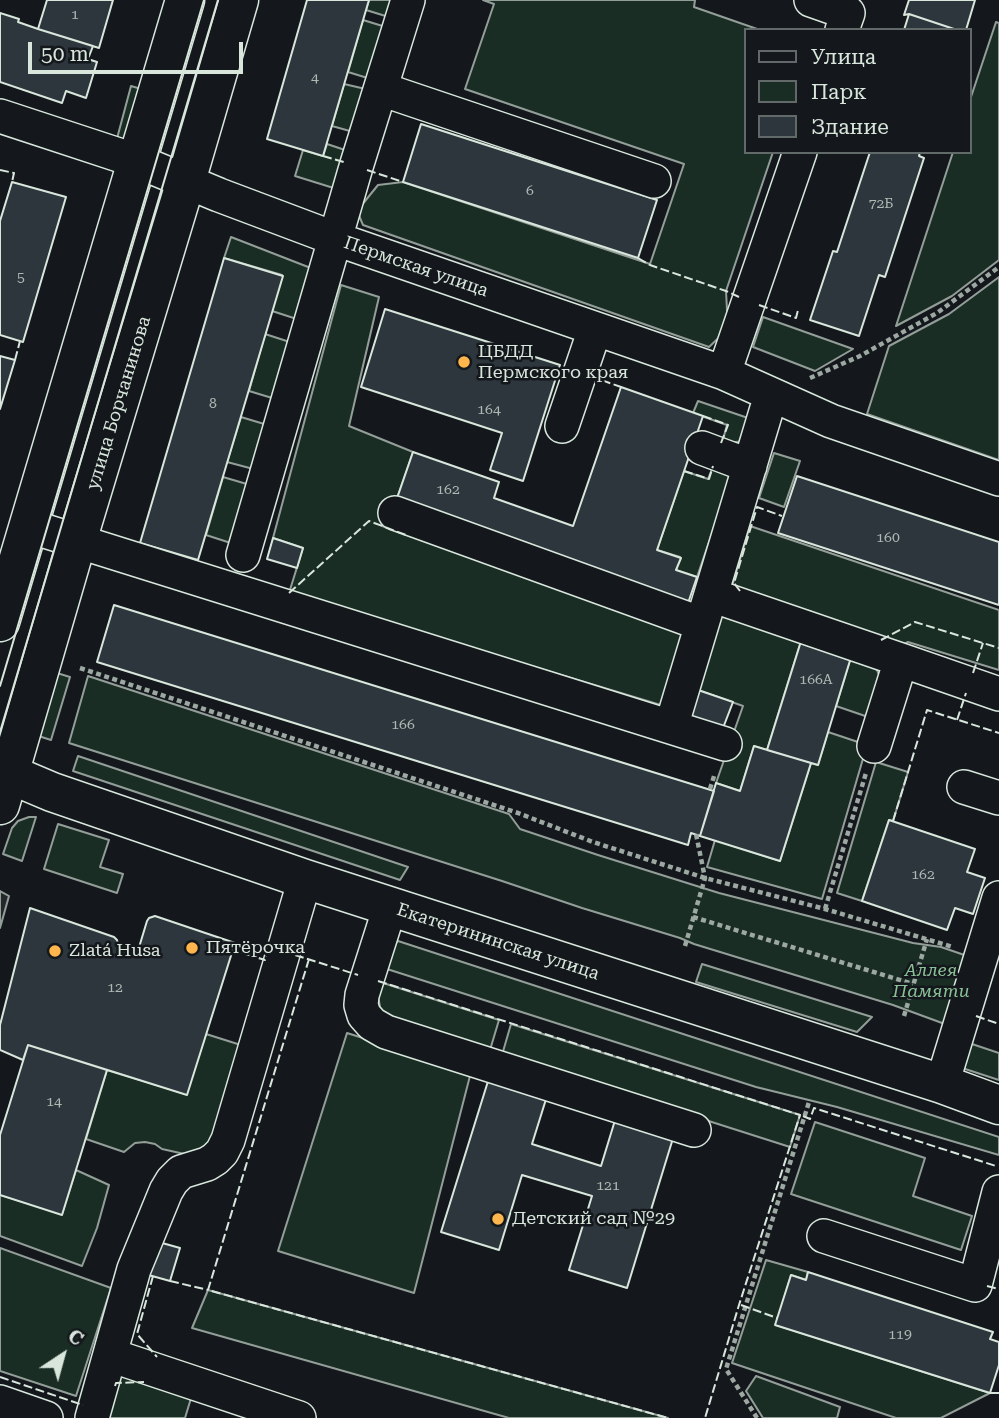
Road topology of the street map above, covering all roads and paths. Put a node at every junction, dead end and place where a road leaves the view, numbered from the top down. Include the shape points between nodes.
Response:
1 (186, 0) edge
2 (239, 0) edge
3 (408, 0) edge
4 (811, 0) edge
5 (843, 28) edge
6 (381, 89) junction
7 (2, 126) edge
8 (799, 154) edge
9 (137, 161) junction
10 (186, 181) junction
11 (654, 181) dead end
12 (336, 239) junction
13 (999, 267) edge
14 (595, 328) junction
15 (724, 373) junction
16 (771, 395) junction
17 (562, 426) dead end
18 (702, 449) dead end
19 (750, 466) junction
20 (999, 479) edge
21 (395, 513) dead end
22 (29, 526) junction
23 (77, 541) junction
24 (243, 555) dead end
25 (707, 609) junction
26 (0, 622) edge
27 (901, 660) junction
28 (80, 668) dead end
29 (999, 694) edge
30 (671, 727) junction
31 (725, 744) dead end
32 (874, 746) joint
33 (3, 783) edge
34 (964, 787) dead end
35 (999, 798) edge
36 (696, 834) dead end
37 (705, 878) junction
38 (304, 879) junction
39 (999, 898) edge
40 (390, 907) junction
41 (825, 909) junction
42 (693, 917) junction
43 (927, 939) junction
44 (685, 946) dead end
45 (981, 955) junction
46 (913, 984) junction
47 (904, 1016) dead end
48 (942, 1084) junction
49 (809, 1102) dead end
50 (999, 1105) edge
51 (694, 1130) dead end
52 (999, 1192) edge
53 (824, 1236) dead end
54 (110, 1355) junction
55 (0, 1402) edge
56 (46, 1418) edge
57 (92, 1418) edge
58 (299, 1418) edge
59 (757, 1418) edge

1 - 9 main road
2 - 10 main road, улица Борчанинова
3 - 6 street
4 - 5 street via 848,12
6 - 11 street
6 - 12 street
7 - 9 street, Пермская улица
8 - 15 street
9 - 10 street, Пермская улица
9 - 22 main road
10 - 12 street, Пермская улица
10 - 23 main road, улица Борчанинова
12 - 14 street, Пермская улица
12 - 24 street
13 - 16 path via 915,326
14 - 15 street, Пермская улица
14 - 17 street
15 - 16 street, Пермская улица
16 - 19 street
16 - 20 street, Пермская улица via 831,421
18 - 19 street
19 - 25 street
21 - 25 street
22 - 23 street
22 - 26 main road
23 - 30 street
23 - 33 main road, улица Борчанинова
25 - 27 street
25 - 30 street
27 - 29 street
27 - 32 street
28 - 37 path
30 - 31 street
32 - 41 path
33 - 38 main road, Екатерининская улица via 52,792
34 - 35 street
36 - 37 path
37 - 41 path
37 - 42 path
38 - 40 main road, Екатерининская улица
38 - 54 street via 228,1140 215,1159 181,1172 166,1191 134,1269
39 - 45 street
40 - 48 main road, Екатерининская улица
40 - 51 street via 362,995 364,1015 372,1024
41 - 43 path
42 - 44 path
42 - 46 path
43 - 45 path
43 - 46 path
45 - 48 street
46 - 47 path
48 - 50 main road, Екатерининская улица
49 - 59 path via 726,1369
52 - 53 street via 975,1285
54 - 57 street
54 - 58 street
55 - 56 street

